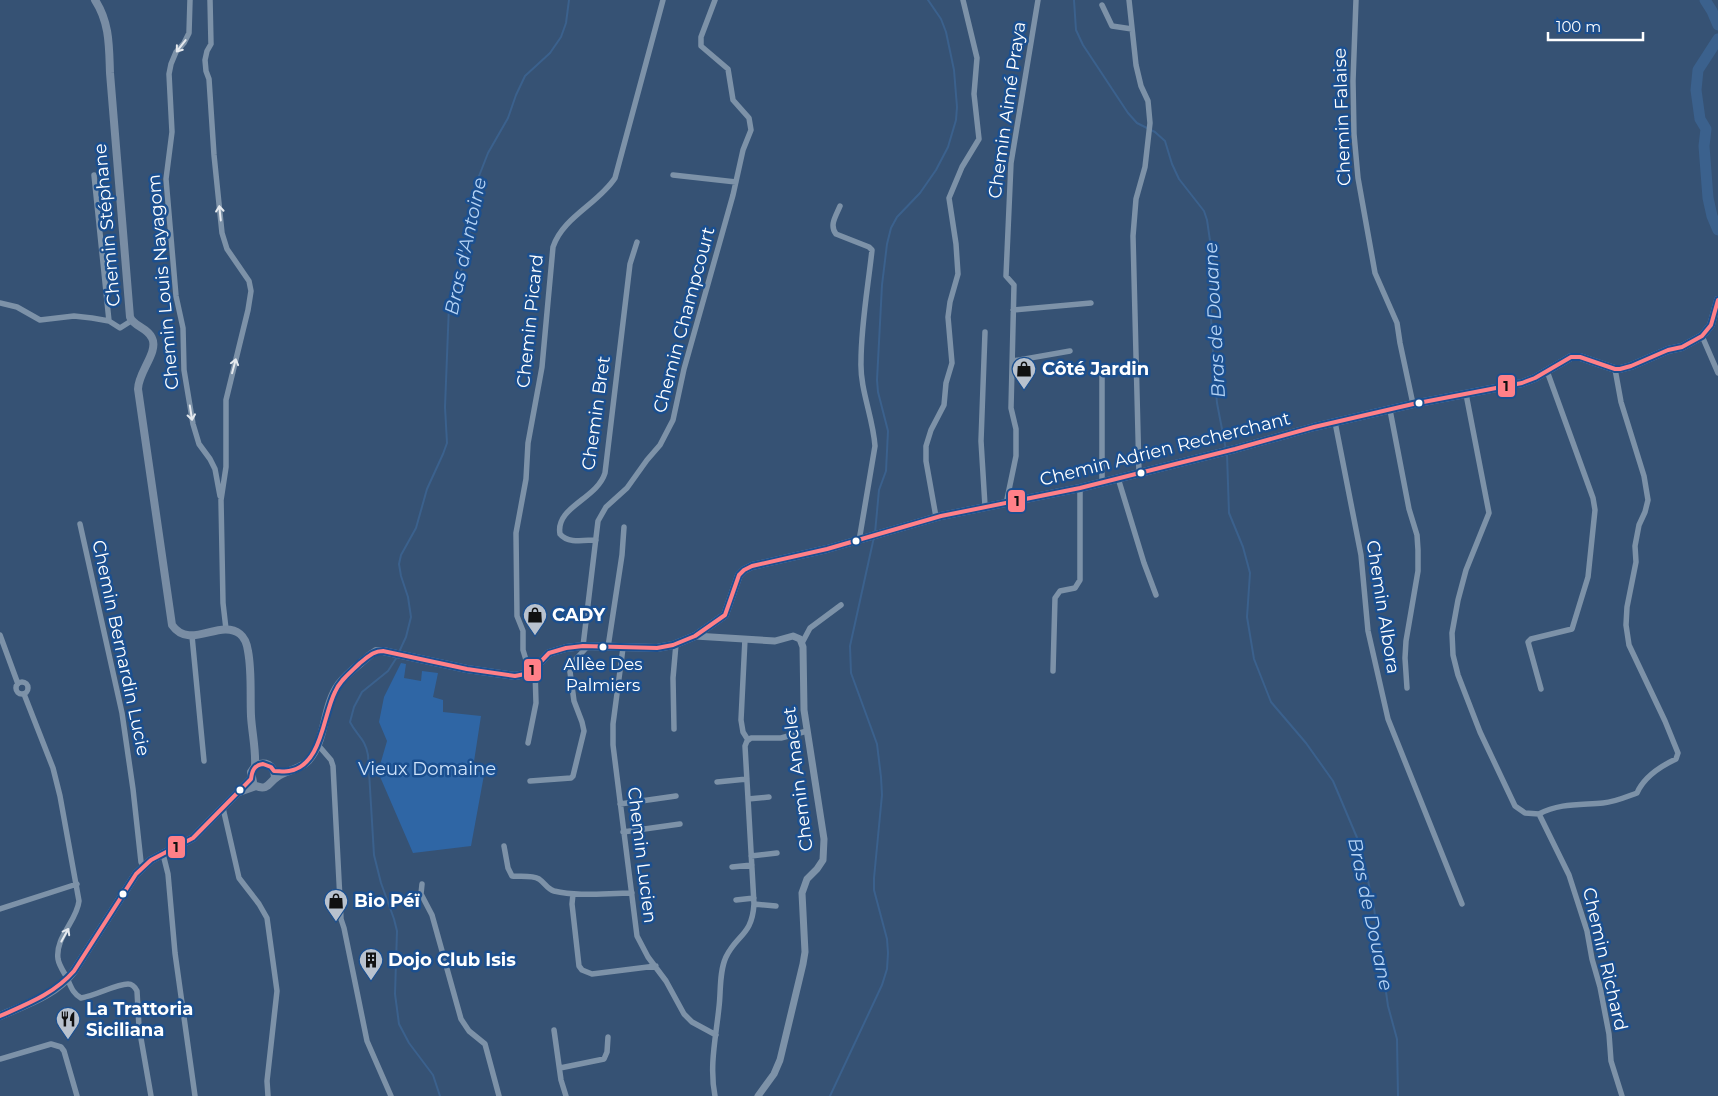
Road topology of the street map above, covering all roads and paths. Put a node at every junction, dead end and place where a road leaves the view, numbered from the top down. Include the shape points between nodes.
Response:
1 (95, 0) edge
2 (190, 0) edge
3 (210, 0) edge
4 (663, 0) edge
5 (715, 0) edge
6 (963, 0) edge
7 (1038, 0) edge
8 (1129, 0) edge
9 (1356, 0) edge
10 (1102, 5) dead end
11 (1132, 28) junction
12 (94, 175) dead end
13 (674, 175) dead end
14 (736, 182) junction
15 (840, 206) dead end
16 (637, 242) dead end
17 (1718, 300) edge
18 (0, 303) edge
19 (1091, 303) dead end
20 (1013, 310) junction
21 (131, 320) junction
22 (110, 321) junction
23 (985, 332) dead end
24 (1702, 336) junction
25 (1070, 351) dead end
26 (1012, 361) junction
27 (1615, 368) junction
28 (1548, 370) junction
29 (1102, 372) dead end
30 (1718, 373) edge
31 (1466, 394) junction
32 (1413, 404) junction
33 (1390, 410) junction
34 (1334, 422) junction
35 (1139, 473) junction
36 (1118, 478) junction
37 (1102, 482) junction
38 (1080, 488) junction
39 (221, 500) junction
40 (1006, 504) junction
41 (986, 506) junction
42 (936, 517) junction
43 (80, 524) dead end
44 (624, 527) dead end
45 (596, 540) junction
46 (861, 540) junction
47 (1156, 594) dead end
48 (841, 605) dead end
49 (226, 630) junction
50 (0, 635) edge
51 (192, 636) junction
52 (695, 636) junction
53 (745, 639) junction
54 (802, 643) junction
55 (676, 644) junction
56 (585, 647) junction
57 (608, 647) junction
58 (623, 648) junction
59 (532, 671) junction
60 (1053, 671) dead end
61 (1407, 688) dead end
62 (1541, 689) dead end
63 (674, 729) dead end
64 (807, 731) junction
65 (748, 740) junction
66 (528, 742) dead end
67 (318, 745) junction
68 (204, 761) dead end
69 (259, 765) junction
70 (275, 775) junction
71 (747, 779) junction
72 (530, 781) dead end
73 (254, 782) junction
74 (717, 782) dead end
75 (676, 796) dead end
76 (770, 797) dead end
77 (748, 799) junction
78 (620, 804) junction
79 (223, 808) junction
80 (1538, 814) junction
81 (680, 824) dead end
82 (623, 832) junction
83 (504, 846) dead end
84 (777, 853) dead end
85 (162, 854) junction
86 (751, 856) junction
87 (752, 865) junction
88 (144, 866) junction
89 (732, 867) dead end
90 (77, 884) junction
91 (422, 884) dead end
92 (632, 893) junction
93 (573, 894) junction
94 (736, 900) dead end
95 (754, 901) junction
96 (1462, 904) dead end
97 (776, 906) dead end
98 (0, 909) edge
99 (656, 966) junction
100 (68, 980) junction
101 (0, 1016) edge
102 (554, 1030) dead end
103 (716, 1035) junction
104 (608, 1037) dead end
105 (0, 1059) edge
106 (560, 1068) junction
107 (77, 1096) edge
108 (151, 1096) edge
109 (195, 1096) edge
110 (268, 1096) edge
111 (391, 1096) edge
112 (499, 1096) edge
113 (566, 1096) edge
114 (715, 1096) edge
115 (758, 1096) edge
116 (1622, 1096) edge

1 - 21 main road, Chemin Stéphane via 109,36
2 -> 39 street, Chemin Louis Nayagom via 189,33 176,52 169,74 172,132 166,179 176,296 183,328 184,370 193,424 199,444 215,469
39 -> 3 street via 226,467 226,400 251,291 249,281 227,249 222,233 205,60 211,44
4 - 59 street, Chemin Picard via 615,178 605,192 559,233 553,247 542,367 516,533 517,616 523,631 523,650
5 - 14 street, Chemin Champcourt via 701,37 701,46 728,69 733,100 746,113 751,124
6 - 42 street via 977,58 974,94 979,139 949,198 958,274 948,317 952,363 944,405 926,446
7 - 20 street, Chemin Aimé Praya via 1011,163 1006,276 1014,285
8 - 11 street
9 - 32 street, Chemin Falaise via 1353,81 1358,178 1375,273 1397,323
10 - 11 street via 1112,26
11 - 35 street via 1137,71 1148,101 1150,123 1145,166 1136,199 1133,236
12 - 22 street
13 - 14 street
14 - 45 street, Chemin Champcourt via 673,420 660,445 627,488 600,515
15 - 46 street via 832,226 836,234 872,250 860,363 875,446
16 - 45 street, Chemin Bret via 630,264 605,473 597,488 568,510 560,524 560,534 567,539
17 - 24 main road via 1711,325
18 - 22 street via 17,307 40,320 74,316
19 - 20 street
20 - 26 street, Chemin Aimé Praya
21 - 22 street via 120,328
21 - 51 main road, Chemin Stéphane via 149,333 154,343 138,383 140,399 172,625 176,631
23 - 41 street via 981,441
24 - 27 main road, Chemin Adrien Recherchant via 1632,366
24 - 30 street
25 - 26 street
26 - 40 street, Chemin Aimé Praya via 1011,408 1016,429 1016,456
27 - 28 main road, Chemin Adrien Recherchant via 1571,357
27 - 80 street via 1648,500 1639,525 1627,607 1629,645 1678,753 1676,759 1652,774 1637,793 1604,803 1567,805
28 - 31 main road, Chemin Adrien Recherchant via 1522,383
28 - 62 street via 1595,510 1588,577 1572,628 1528,642
29 - 37 street
31 - 32 main road, Chemin Adrien Recherchant
31 - 80 street via 1489,513 1466,570 1458,600 1452,634 1453,655 1480,732 1515,806
32 - 33 main road, Chemin Adrien Recherchant
33 - 34 main road, Chemin Adrien Recherchant
33 - 61 street via 1418,550 1418,570 1406,641
34 - 35 main road, Chemin Adrien Recherchant
34 - 96 street, Chemin Albora via 1361,555 1368,631 1388,719
35 - 36 main road, Chemin Adrien Recherchant
36 - 37 main road, Chemin Adrien Recherchant
36 - 47 street
37 - 38 main road, Chemin Adrien Recherchant
38 - 40 main road, Chemin Adrien Recherchant
38 - 60 street via 1080,580 1074,588 1060,591 1055,598
39 - 49 street
40 - 41 main road, Chemin Adrien Recherchant
41 - 42 main road, Chemin Adrien Recherchant
42 - 46 main road, Chemin Adrien Recherchant
43 - 88 street, Chemin Bernardin Lucie via 117,684
44 - 57 street
45 - 56 street, Chemin Champcourt
46 - 52 main road, Chemin Adrien Recherchant via 744,570 737,578 725,615
48 - 54 street via 810,628
49 - 51 main road
49 - 69 main road via 242,635 248,651 251,719
50 - 90 street via 18,684 27,684 28,690 24,694 54,768
51 - 68 street
52 - 53 street
52 - 55 main road, Chemin Adrien Recherchant
53 - 54 street via 775,641 793,636
53 - 65 street via 741,720
54 - 64 street, Chemin Anaclet
55 - 58 main road, Chemin Adrien Recherchant via 657,648
55 - 63 street
56 - 57 main road, Chemin Adrien Recherchant
56 - 59 main road, Chemin Adrien Recherchant via 549,653
56 - 72 street via 570,672 574,701 584,731 573,776
57 - 58 main road, Chemin Adrien Recherchant
58 - 78 street, Chemin Lucien via 613,738
59 - 66 street, Chemin Picard via 536,703
59 - 67 main road via 515,676 376,652 339,684 329,703
64 - 65 street via 781,738
64 - 115 street, Chemin Anaclet via 824,850 820,865 807,879 802,893 804,964 784,1043 774,1074
65 - 71 street via 745,751
67 - 70 main road via 304,764
67 - 111 street via 333,766 341,919 367,1041
69 - 70 main road via 271,766
69 - 73 main road via 251,772
70 - 73 main road via 271,785 264,788
71 - 74 street
71 - 77 street
73 - 79 main road
75 - 78 street
76 - 77 street
77 - 86 street
78 - 82 street, Chemin Lucien
79 - 85 main road via 193,838
79 - 110 street via 236,869 243,886 267,918 277,991
80 - 116 street, Chemin Richard via 1569,875 1587,931 1610,1034 1611,1061
81 - 82 street
82 - 92 street, Chemin Lucien
83 - 93 street via 512,876 535,878 552,890
84 - 86 street
85 - 88 main road
85 - 109 street via 168,874 175,953
86 - 87 street
87 - 89 street
87 - 95 street
88 - 100 main road
90 - 98 street
100 -> 90 street via 59,962 58,950 78,909
91 - 112 street via 421,894 432,915 461,1019 484,1044
92 - 93 street
92 - 99 street, Chemin Lucien via 637,936
93 - 99 street via 579,966 582,970 592,974
94 - 95 street
95 - 97 street
95 - 103 street via 751,924 730,950 724,966
99 - 103 street, Chemin Lucien via 684,1014
100 - 101 main road via 57,990
100 - 108 street via 74,994 81,998 124,984 135,986
102 - 106 street
103 - 114 street via 712,1061
104 - 106 street via 604,1059
105 - 107 street via 51,1044 61,1047
106 - 113 street

